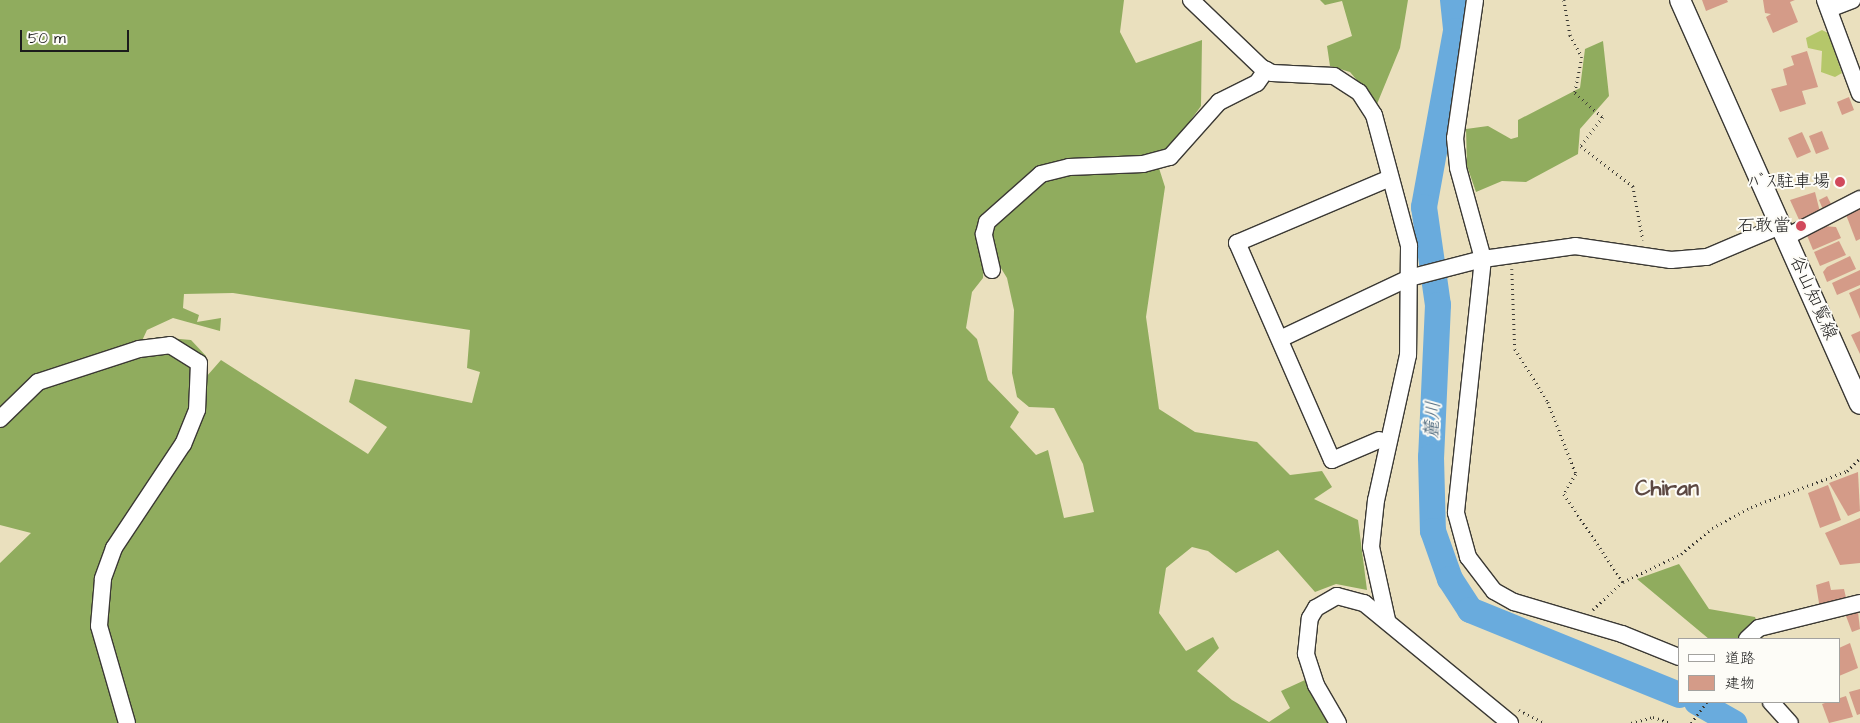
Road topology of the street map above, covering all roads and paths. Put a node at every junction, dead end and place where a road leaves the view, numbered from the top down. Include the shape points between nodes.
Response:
1 (1191, 0) edge
2 (1475, 0) edge
3 (1564, 0) edge
4 (1680, 0) edge
5 (1852, 0) edge
6 (1827, 4) edge
7 (1266, 70) junction
8 (1860, 94) edge
9 (1390, 178) junction
10 (1860, 199) edge
11 (1783, 232) junction
12 (1513, 252) junction
13 (1641, 256) junction
14 (1483, 259) junction
15 (992, 270) dead end
16 (1414, 278) junction
17 (1280, 339) junction
18 (1860, 404) edge
19 (0, 419) edge
20 (1379, 440) dead end
21 (1860, 458) edge
22 (1623, 582) junction
23 (1860, 603) edge
24 (1387, 620) junction
25 (1580, 623) junction
26 (1748, 638) edge
27 (1678, 657) edge
28 (1706, 703) edge
29 (1772, 703) edge
30 (1507, 721) edge
31 (1691, 722) edge
32 (126, 723) edge
33 (1338, 723) edge
34 (1545, 723) edge
35 (1631, 723) edge
36 (1671, 723) edge
37 (1790, 723) edge

1 - 7 street
2 - 14 street via 1455,138 1458,168
3 - 13 path via 1570,35 1582,57 1575,93 1603,117 1581,146 1633,186 1644,230
4 - 11 main road, 谷山知覧線
5 - 6 street
6 - 8 street
7 - 9 street via 1334,76 1359,92 1374,115
7 - 15 street via 1257,83 1219,102 1170,157 1143,164 1069,166 1041,174 987,222 984,234
9 - 16 street via 1405,227
9 - 17 street via 1237,243
10 - 11 street
11 - 13 street via 1707,258
11 - 18 main road, 谷山知覧線
12 - 13 street via 1575,246
12 - 14 street
12 - 22 path via 1510,302 1515,349 1548,402 1576,474 1564,494
14 - 16 street
14 - 25 street via 1456,513 1468,557 1494,591
16 - 17 street
16 - 24 street via 1408,354 1376,500 1371,546
17 - 20 street via 1332,460
19 - 32 street via 38,382 140,349 170,346 199,363 196,410 182,444 118,541 103,579 99,626
21 - 22 path via 1847,471 1744,511 1712,528 1681,554
22 - 25 path
23 - 26 street via 1759,628
24 - 30 street
24 - 33 street via 1364,603 1337,596 1316,608 1310,618 1306,635 1310,669
25 - 27 street
28 - 31 path
29 - 37 street
30 - 34 path via 1523,709
35 - 36 path via 1653,717

